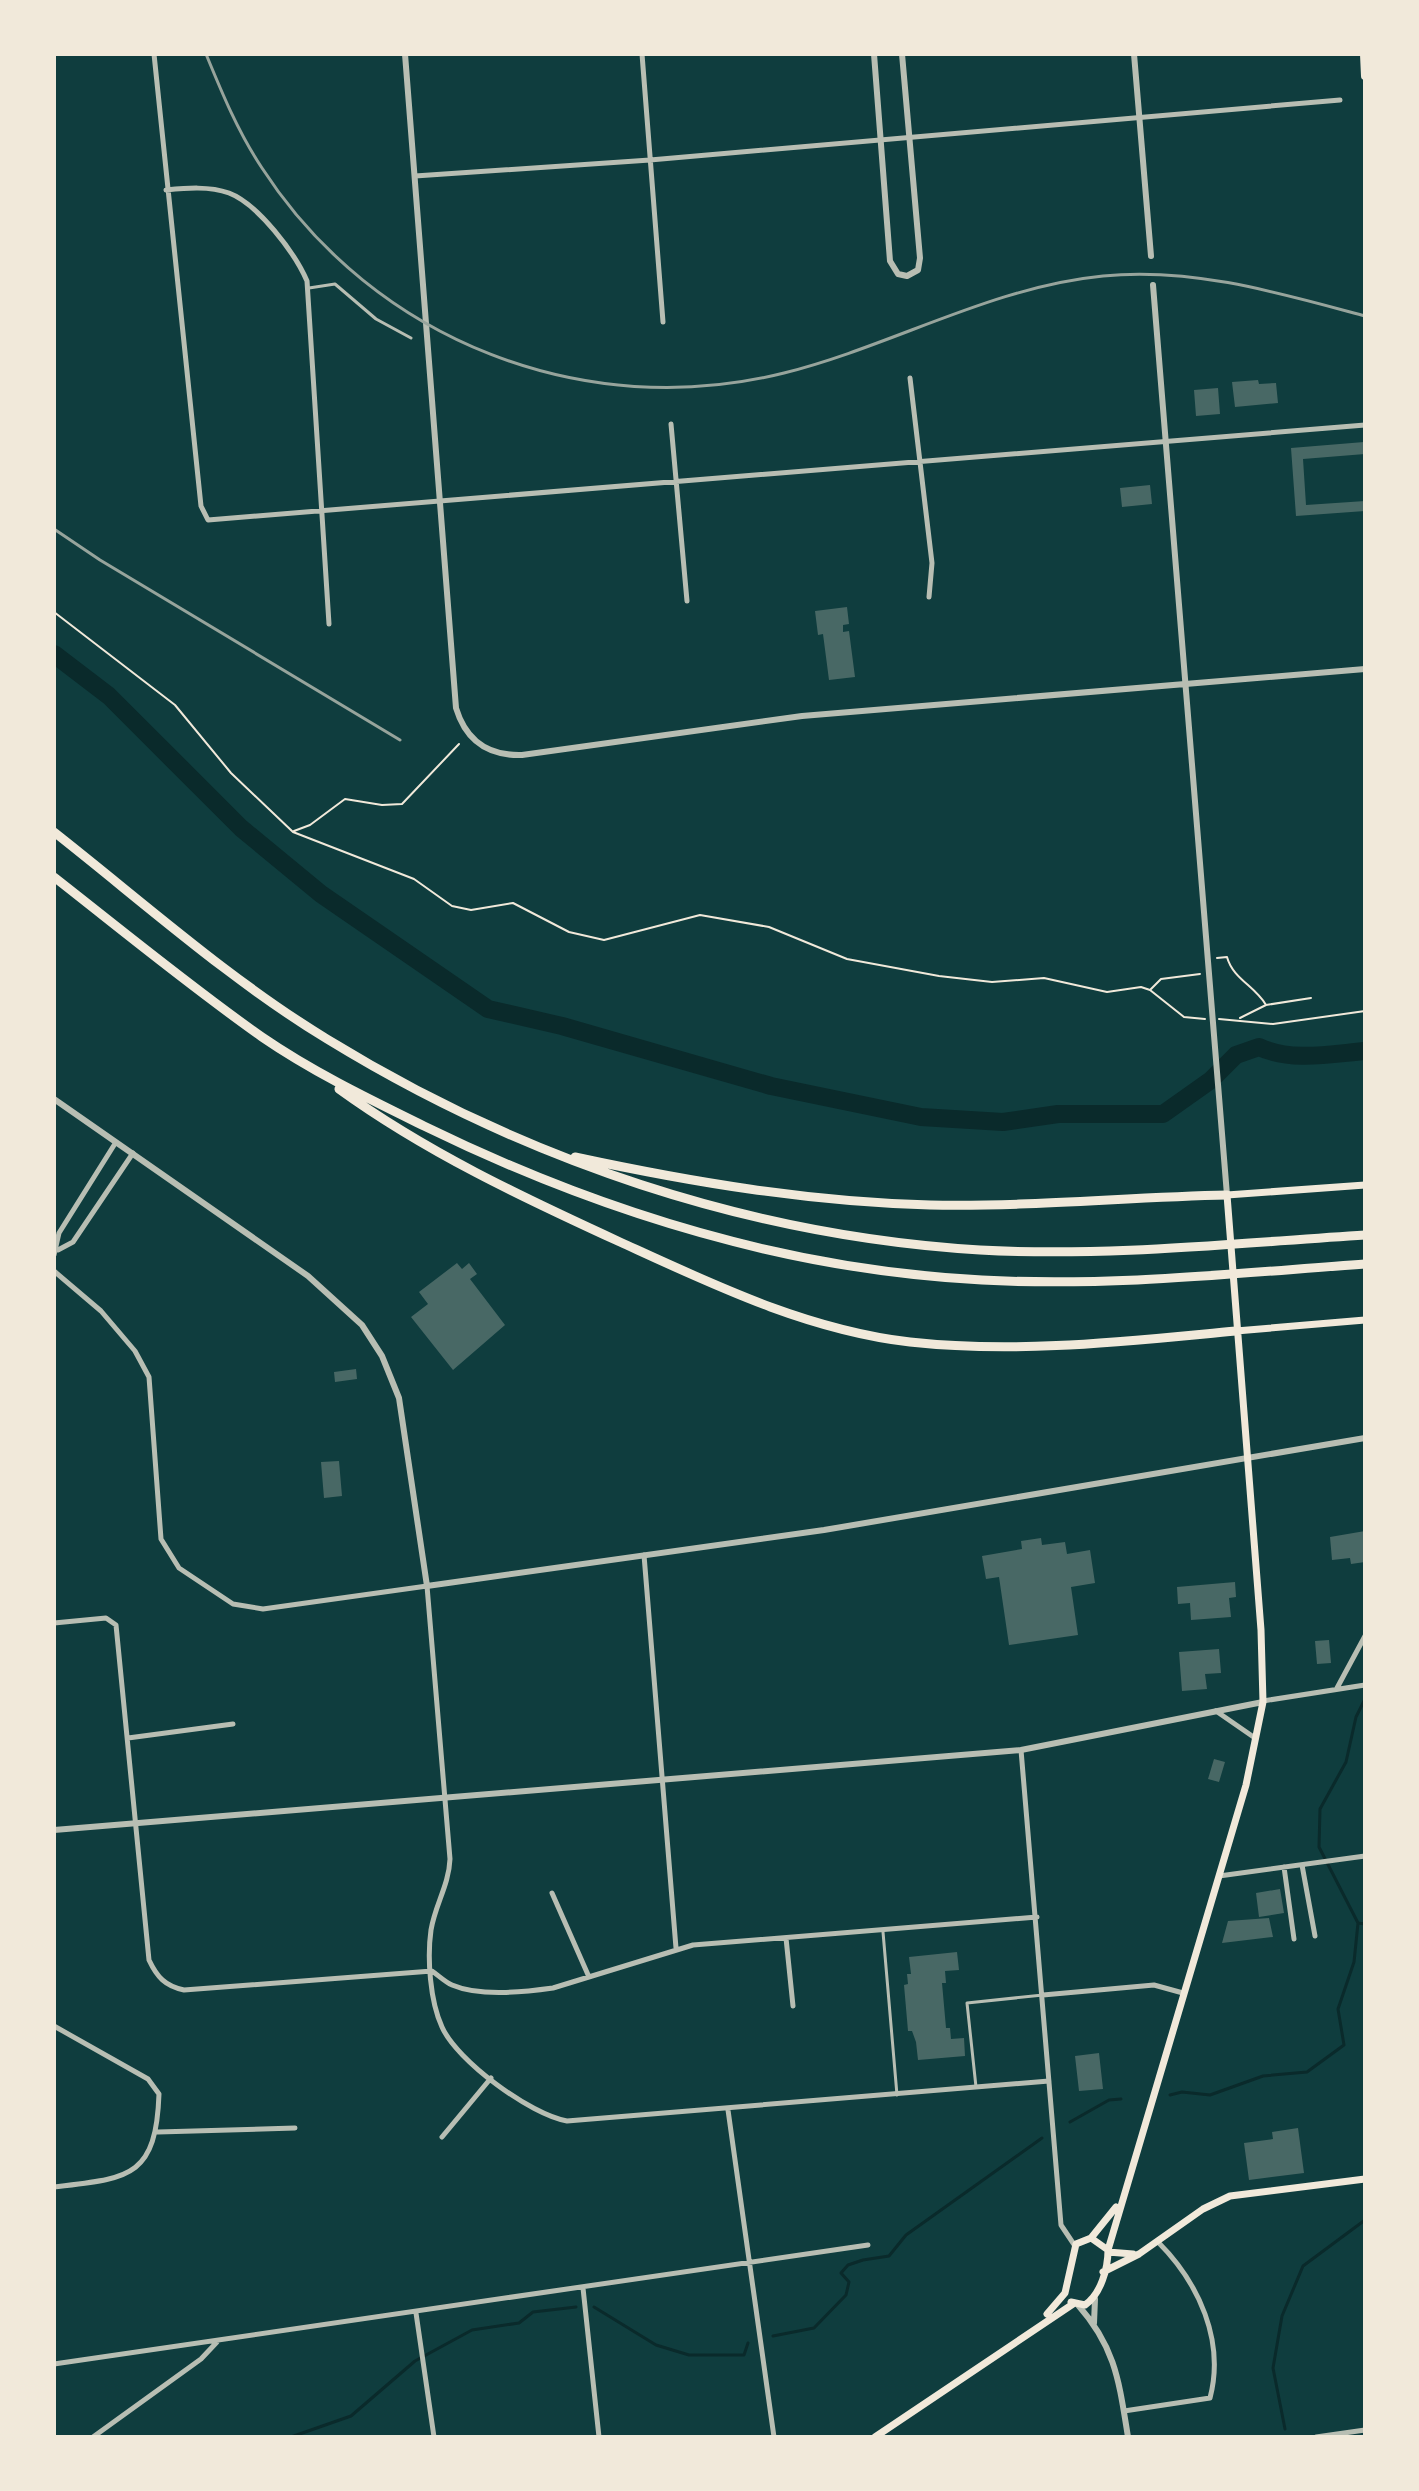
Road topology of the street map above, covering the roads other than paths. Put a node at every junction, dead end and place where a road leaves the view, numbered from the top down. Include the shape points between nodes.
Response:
1 (154, 54) edge
2 (405, 54) edge
3 (642, 54) edge
4 (874, 54) edge
5 (902, 54) edge
6 (1134, 54) edge
7 (1364, 54) edge
8 (1365, 76) edge
9 (1340, 100) dead end
10 (1139, 119) junction
11 (908, 137) junction
12 (881, 139) junction
13 (650, 160) junction
14 (415, 176) junction
15 (166, 190) junction
16 (1151, 256) dead end
17 (307, 285) junction
18 (1153, 285) dead end
19 (663, 322) dead end
20 (411, 338) dead end
21 (910, 378) dead end
22 (671, 424) dead end
23 (1365, 425) edge
24 (1165, 442) junction
25 (921, 462) junction
26 (676, 481) junction
27 (442, 501) junction
28 (322, 508) junction
29 (929, 597) dead end
30 (687, 601) dead end
31 (329, 624) dead end
32 (1365, 669) edge
33 (1186, 684) junction
34 (54, 832) edge
35 (54, 877) edge
36 (304, 1063) junction
37 (54, 1099) edge
38 (116, 1141) junction
39 (548, 1151) junction
40 (133, 1153) junction
41 (1365, 1185) edge
42 (1227, 1195) junction
43 (1365, 1235) edge
44 (56, 1253) edge
45 (1365, 1264) edge
46 (54, 1271) edge
47 (1365, 1320) edge
48 (1236, 1331) junction
49 (1365, 1438) edge
50 (1246, 1455) junction
51 (644, 1555) junction
52 (427, 1586) junction
53 (54, 1623) edge
54 (1365, 1636) edge
55 (1362, 1685) edge
56 (1337, 1689) junction
57 (1263, 1702) junction
58 (1215, 1710) junction
59 (233, 1724) dead end
60 (128, 1738) junction
61 (1255, 1738) junction
62 (1021, 1750) junction
63 (662, 1780) junction
64 (445, 1798) junction
65 (138, 1823) junction
66 (54, 1830) edge
67 (1365, 1856) edge
68 (1302, 1865) junction
69 (1284, 1867) junction
70 (1218, 1876) junction
71 (552, 1893) dead end
72 (1037, 1917) junction
73 (883, 1932) junction
74 (1315, 1936) dead end
75 (786, 1938) junction
76 (1294, 1939) dead end
77 (676, 1948) junction
78 (432, 1971) junction
79 (589, 1977) junction
80 (1183, 1993) junction
81 (1043, 1995) junction
82 (793, 2006) dead end
83 (54, 2026) edge
84 (491, 2078) junction
85 (1049, 2081) junction
86 (976, 2088) junction
87 (897, 2095) junction
88 (728, 2110) junction
89 (295, 2128) dead end
90 (158, 2132) junction
91 (442, 2137) dead end
92 (1365, 2179) edge
93 (54, 2187) edge
94 (1122, 2197) junction
95 (1091, 2238) junction
96 (1158, 2242) junction
97 (868, 2245) dead end
98 (1075, 2246) junction
99 (1108, 2251) junction
100 (1139, 2254) junction
101 (749, 2261) junction
102 (1103, 2272) junction
103 (583, 2288) junction
104 (1065, 2293) junction
105 (1095, 2299) junction
106 (1075, 2304) junction
107 (416, 2313) junction
108 (1094, 2323) junction
109 (1037, 2325) junction
110 (218, 2341) junction
111 (54, 2364) edge
112 (1124, 2411) junction
113 (1365, 2430) edge
114 (93, 2437) edge
115 (434, 2437) edge
116 (599, 2437) edge
117 (774, 2437) edge
118 (875, 2437) edge
119 (1128, 2437) edge
120 (1316, 2437) edge

1 - 15 street
2 - 14 street
3 - 13 street
4 - 12 street
5 - 11 street
6 - 10 street
7 - 8 main road
9 - 10 street
10 - 11 street
10 - 16 street
11 - 12 street
11 - 12 street via 920,258 918,270 907,276 898,274 890,261
12 - 13 street
13 - 14 street
13 - 19 street
14 - 27 street
15 - 17 street via 217,190 244,201 289,250
15 - 28 street via 203,515 208,520
17 - 20 lane via 335,284 376,319
17 - 28 street
18 - 24 street
21 - 25 street
22 - 26 street
23 - 24 street
24 - 25 street
24 - 33 street
25 - 26 street
25 - 29 street via 932,563
26 - 27 street
26 - 30 street
27 - 28 street
27 - 33 street via 456,708 476,742 493,752 522,755 802,716
28 - 31 street
32 - 33 street
33 - 42 street
34 - 39 highway via 247,984 326,1039 477,1121
35 - 36 highway via 262,1037
36 - 45 highway via 509,1168 663,1223 750,1245 978,1280 1064,1282
36 - 48 highway via 384,1121 481,1176 739,1297 825,1326 911,1342 988,1348
37 - 38 street
38 - 40 street
38 - 44 street via 59,1233
39 - 42 highway via 683,1178 855,1201 930,1205
39 - 43 highway via 631,1182 796,1226 979,1250 1141,1249
40 - 44 street via 73,1242
40 - 52 street via 308,1276 362,1325 399,1398
41 - 42 main road
42 - 48 main road
46 - 52 street via 101,1311 149,1377 161,1539 179,1568 233,1604 263,1609
47 - 48 main road
48 - 50 main road
49 - 50 street
50 - 51 street via 1067,1491
50 - 57 main road
51 - 52 street
51 - 63 street
52 - 64 street
53 - 60 street via 112,1620
54 - 56 street
55 - 56 street
56 - 57 street
57 - 58 street
57 - 61 main road
58 - 61 street
58 - 62 street
59 - 60 street
60 - 65 street
61 - 70 main road
62 - 63 street
62 - 72 street
63 - 64 street
63 - 77 street
64 - 65 street
64 - 78 street via 449,1873 432,1923
65 - 66 street
65 - 78 street via 149,1960 163,1981 184,1990
67 - 68 street
68 - 69 street
68 - 74 street
69 - 70 street
69 - 76 street
70 - 80 main road
71 - 79 street
72 - 73 street
72 - 81 street
73 - 75 street
73 - 87 lane
75 - 77 street
75 - 82 street
77 - 79 street
78 - 79 street via 451,1985 507,1991 553,1988
78 - 84 street via 446,2036
80 - 81 street via 1154,1985
80 - 94 main road
81 - 85 street
81 - 86 lane via 967,2003
83 - 90 street via 155,2085
84 - 88 street via 536,2112 567,2121
84 - 91 street
85 - 86 street
85 - 98 street via 1061,2225
86 - 87 street
87 - 88 street
88 - 101 street
89 - 90 street
90 - 93 street via 128,2174
92 - 96 main road via 1230,2196
94 - 95 main road
94 - 99 main road
95 - 98 main road
95 - 99 main road
96 - 100 main road
96 - 112 street via 1200,2299 1209,2322 1216,2377 1210,2398
97 - 101 street
98 - 104 main road
99 - 100 main road
99 - 102 main road
100 - 102 main road
101 - 103 street
101 - 117 street
102 - 105 main road
103 - 107 street
103 - 116 street
104 - 106 main road
104 - 109 main road
105 - 106 main road
105 - 108 street
106 - 108 street
106 - 109 main road
107 - 110 street
107 - 115 street
108 - 112 street via 1115,2361
109 - 118 main road
110 - 111 street
110 - 114 street
112 - 119 street
113 - 120 street

